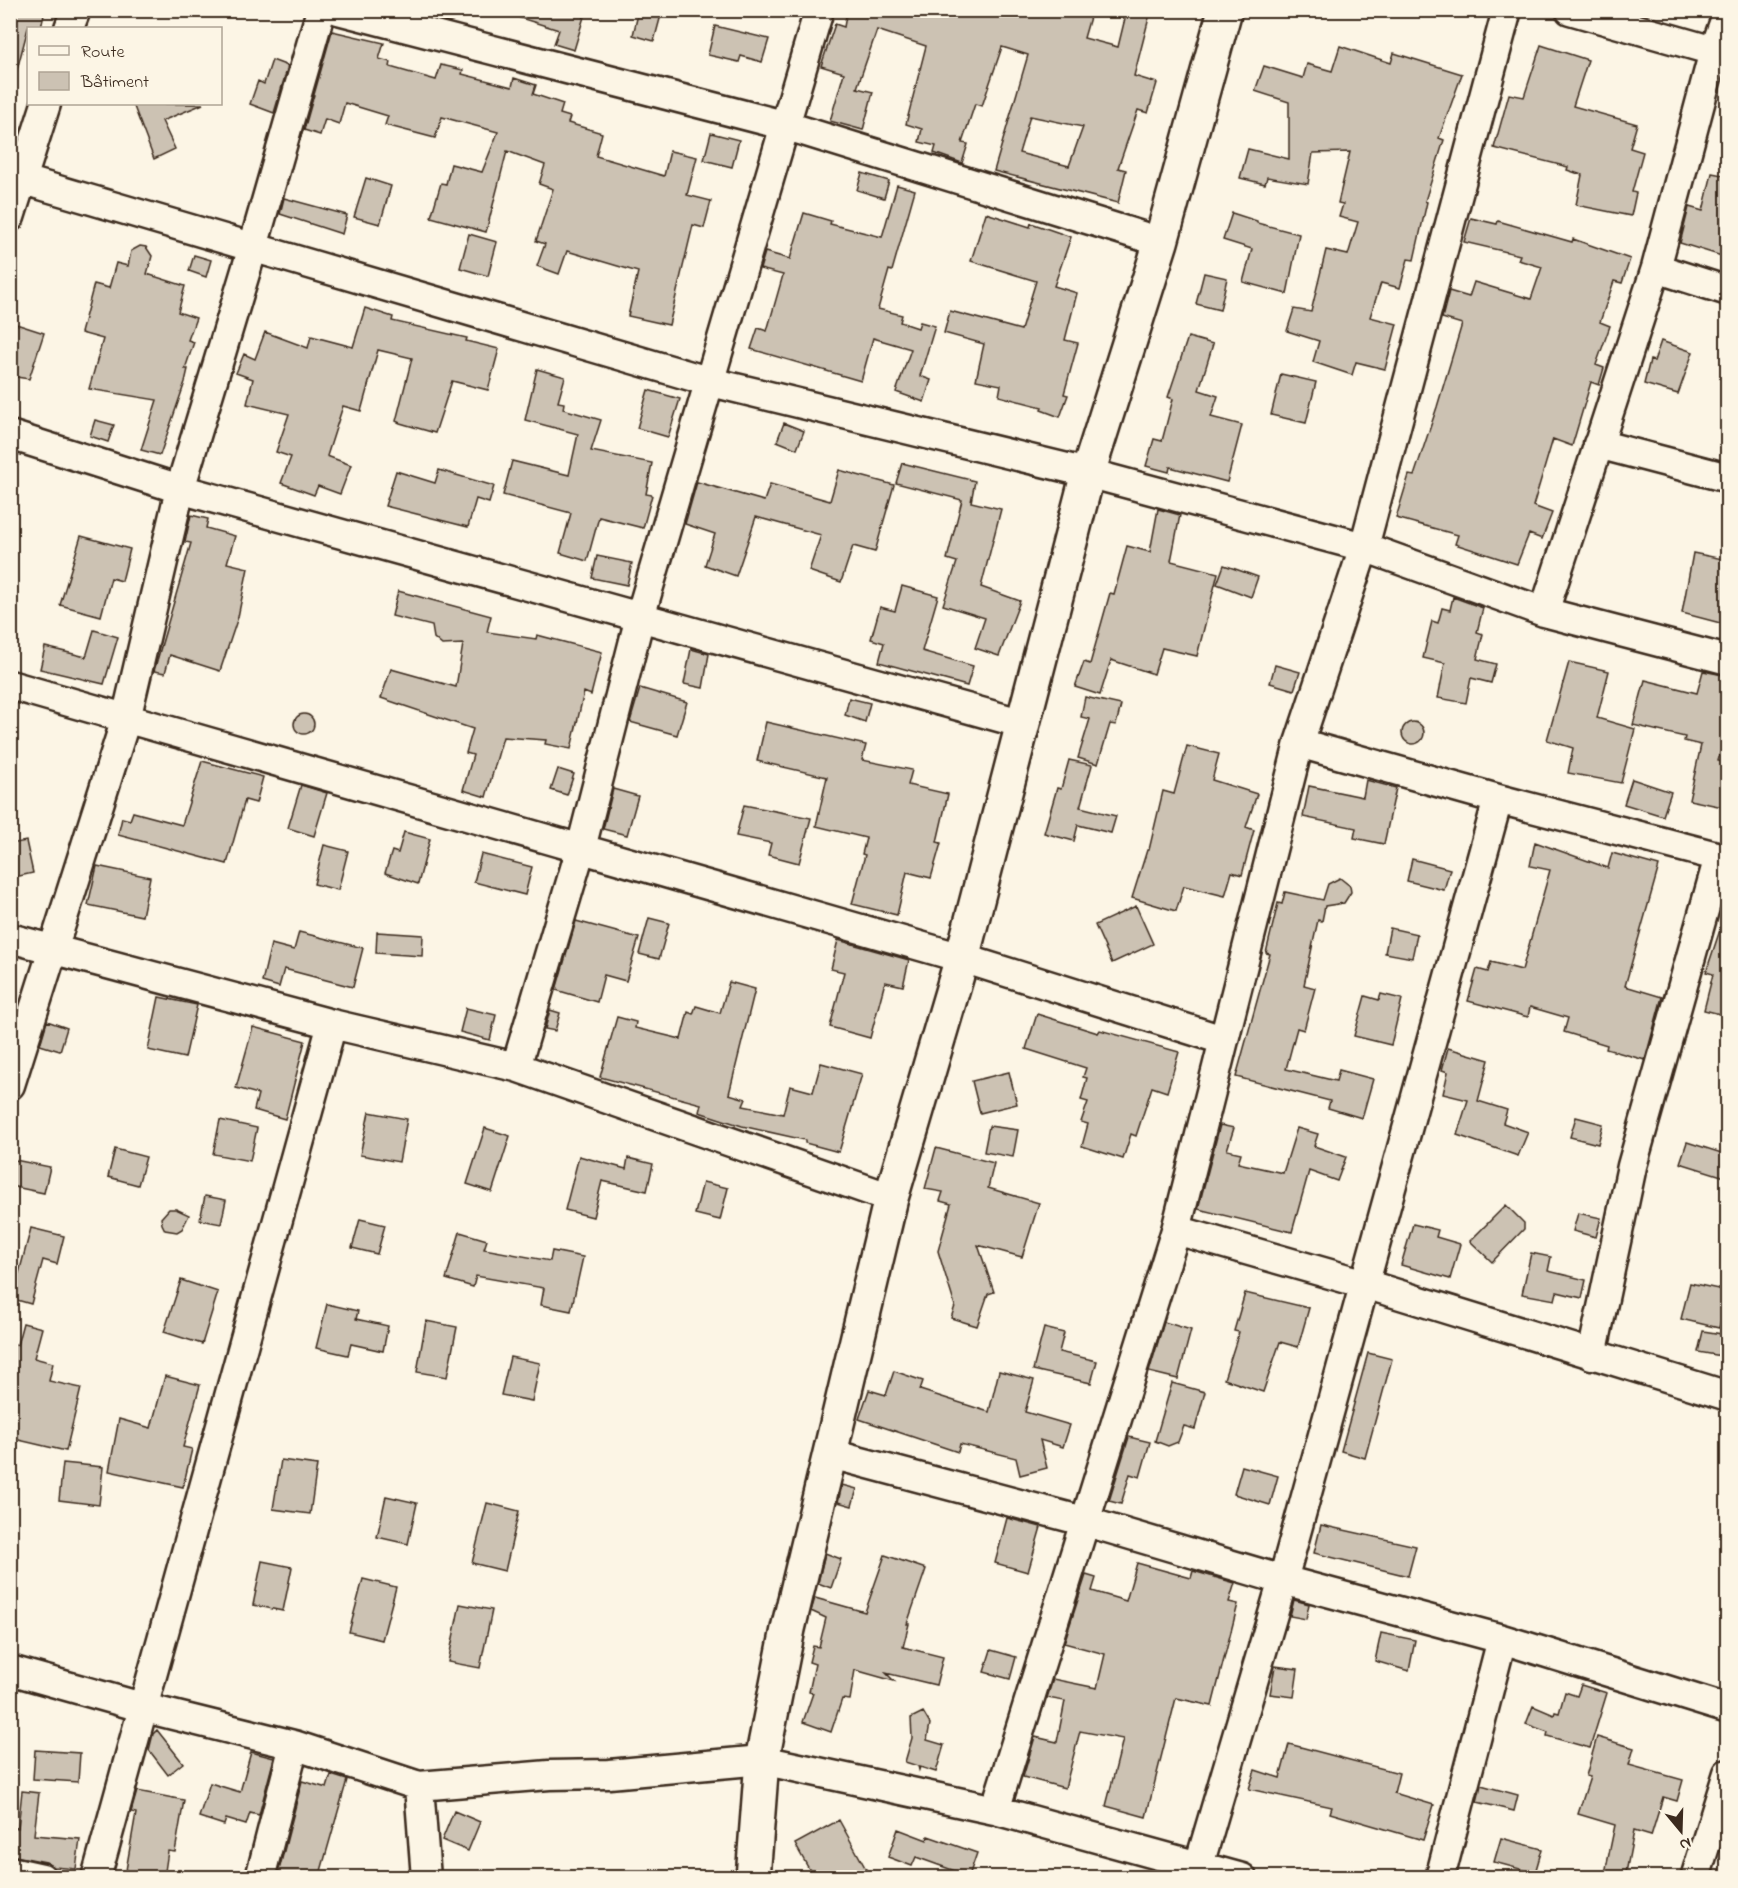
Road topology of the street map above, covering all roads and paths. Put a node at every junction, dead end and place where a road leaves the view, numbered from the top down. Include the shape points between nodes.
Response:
1 (76, 10) edge
2 (321, 10) edge
3 (338, 10) edge
4 (819, 10) edge
5 (1225, 10) edge
6 (1507, 10) edge
7 (1570, 10) edge
8 (1728, 12) edge
9 (69, 27) edge
10 (1721, 53) edge
11 (46, 105) edge
12 (787, 126) junction
13 (16, 178) edge
14 (10, 217) edge
15 (1161, 242) junction
16 (253, 247) junction
17 (1656, 268) junction
18 (1728, 291) edge
19 (711, 382) junction
20 (10, 435) edge
21 (1598, 444) junction
22 (1088, 473) junction
23 (1728, 478) edge
24 (180, 489) junction
25 (1364, 547) junction
26 (1544, 612) junction
27 (640, 617) junction
28 (1728, 660) edge
29 (10, 685) edge
30 (126, 719) junction
31 (1024, 724) junction
32 (1299, 743) junction
33 (1498, 799) junction
34 (581, 848) junction
35 (1723, 858) edge
36 (10, 938) edge
37 (51, 950) junction
38 (962, 958) junction
39 (332, 1024) junction
40 (1223, 1040) junction
41 (516, 1067) junction
42 (10, 1085) edge
43 (891, 1198) junction
44 (1176, 1230) junction
45 (1365, 1284) junction
46 (1592, 1355) junction
47 (1728, 1396) edge
48 (831, 1454) junction
49 (1087, 1522) junction
50 (1283, 1580) junction
51 (1502, 1639) junction
52 (10, 1670) edge
53 (145, 1708) junction
54 (1728, 1709) edge
55 (294, 1745) junction
56 (762, 1760) junction
57 (1728, 1773) edge
58 (419, 1786) junction
59 (996, 1810) junction
60 (1199, 1864) junction
61 (10, 1871) edge
62 (42, 1878) edge
63 (96, 1878) edge
64 (260, 1878) edge
65 (426, 1878) edge
66 (753, 1878) edge
67 (1242, 1878) edge
68 (1440, 1878) edge
69 (1695, 1878) edge

1 - 9 street
2 - 16 street
3 - 12 street
4 - 12 street
5 - 15 main road
6 - 25 street
7 - 10 street
8 - 10 street
10 - 17 street
11 - 13 street
12 - 15 street
12 - 19 street
13 - 14 street
13 - 16 street
15 - 22 main road
16 - 19 street
16 - 24 street
17 - 18 street
17 - 21 street
19 - 22 street
19 - 27 street
20 - 24 street
21 - 23 street
21 - 26 street
22 - 25 street
22 - 31 main road
24 - 27 street
24 - 30 street
25 - 26 street
25 - 32 street
26 - 28 street
27 - 31 street
27 - 34 street
29 - 30 street
30 - 34 street
30 - 37 street
31 - 38 main road
32 - 33 street
32 - 40 street
33 - 35 street
33 - 45 street
34 - 38 street
34 - 41 street
35 - 46 street via 1632,1166
36 - 37 street
37 - 39 street
37 - 42 street
38 - 40 street
38 - 43 main road
39 - 41 street
39 - 53 street
40 - 44 street
41 - 43 street
43 - 48 main road
44 - 45 street
44 - 49 street
45 - 46 street
45 - 50 street
46 - 47 street
48 - 49 street
48 - 56 main road via 788,1629
49 - 50 street
49 - 59 street
50 - 51 street
50 - 60 street
51 - 54 street
51 - 68 street
52 - 53 street
53 - 55 street
53 - 63 street
55 - 58 street
55 - 64 street
56 - 58 street
56 - 59 street
56 - 66 main road
57 - 69 street
58 - 65 street
59 - 60 street
60 - 67 street
61 - 62 street

